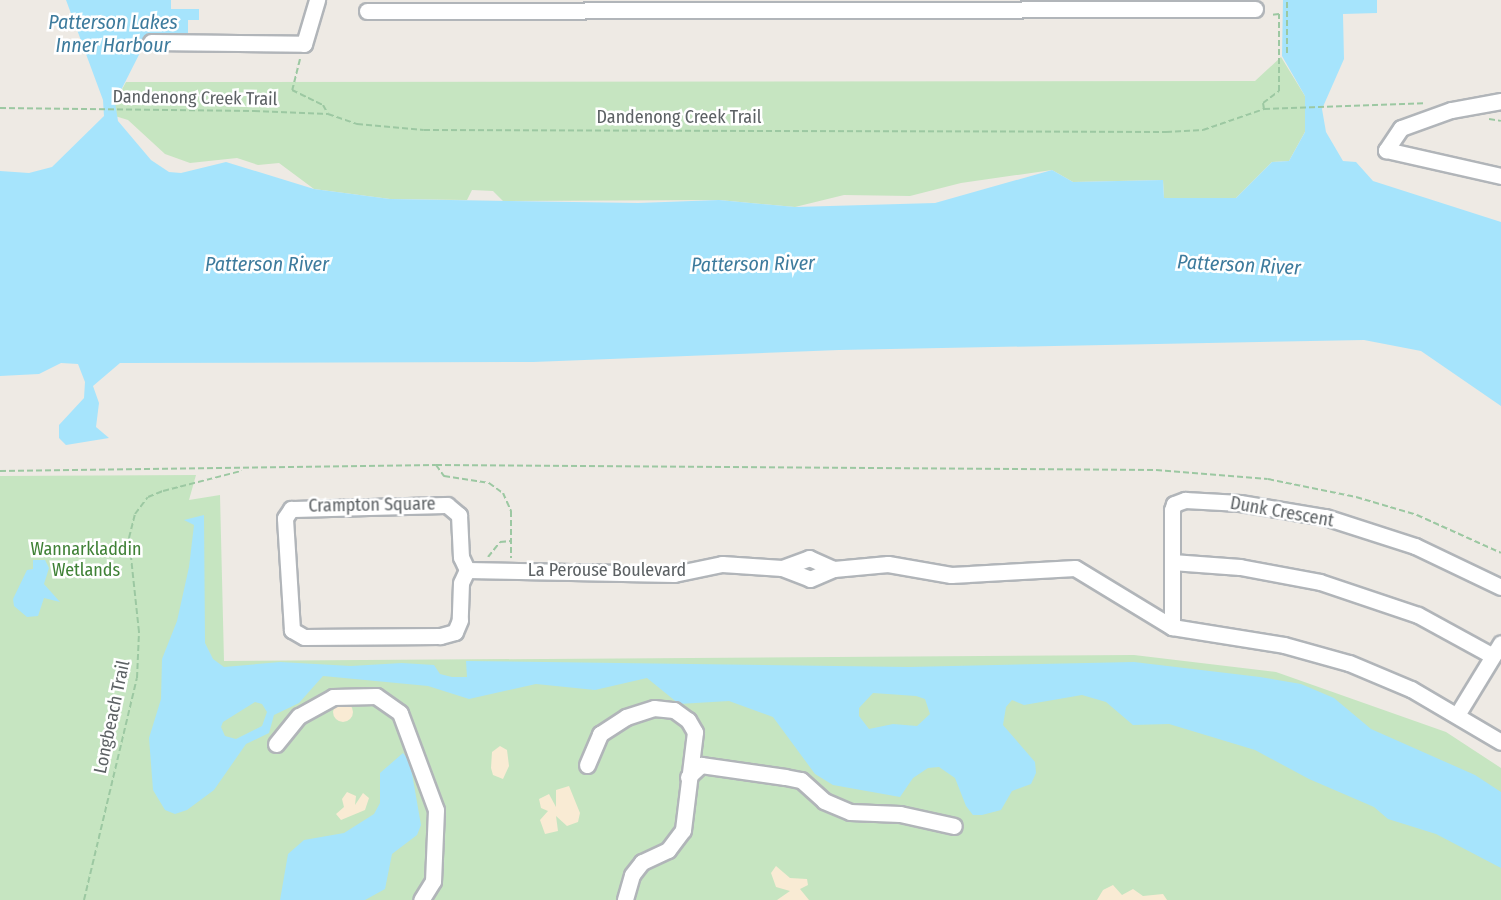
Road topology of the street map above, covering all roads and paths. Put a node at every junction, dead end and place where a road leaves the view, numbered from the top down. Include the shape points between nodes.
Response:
1 (316, 0) edge
2 (1287, 0) edge
3 (423, 7) edge
4 (484, 7) edge
5 (1255, 9) dead end
6 (367, 11) dead end
7 (1270, 15) dead end
8 (151, 42) dead end
9 (296, 44) junction
10 (1287, 53) dead end
11 (1501, 101) edge
12 (0, 108) edge
13 (1357, 108) dead end
14 (1264, 109) junction
15 (328, 114) junction
16 (1501, 176) edge
17 (436, 465) junction
18 (244, 470) junction
19 (0, 471) edge
20 (511, 541) junction
21 (1501, 553) edge
22 (1172, 562) junction
23 (467, 570) junction
24 (486, 570) junction
25 (510, 570) junction
26 (1501, 586) edge
27 (1172, 627) junction
28 (1497, 650) edge
29 (1457, 715) junction
30 (1501, 742) edge
31 (276, 744) dead end
32 (587, 765) dead end
33 (688, 777) junction
34 (954, 826) dead end
35 (84, 900) edge
36 (421, 900) edge
37 (625, 900) edge

1 - 9 street
2 - 10 path
3 - 4 street
3 - 6 street
4 - 5 street
7 - 14 path via 1279,14 1279,91 1263,103
8 - 9 street
9 - 15 path via 292,90 323,105
11 - 16 street via 1451,110 1401,128 1386,150
12 - 15 path, Dandenong Creek Trail
13 - 14 path, Dandenong Creek Trail
14 - 15 path, Dandenong Creek Trail via 1203,130 1166,132 424,130 357,124
17 - 18 path
17 - 20 path via 444,476 489,483 503,493 511,511
17 - 21 path via 1028,467 1230,475 1306,485 1404,510
18 - 19 path
18 - 35 path, Longbeach Trail via 148,497 135,514 129,544 139,632 136,678
20 - 24 path via 494,548 485,561
20 - 25 path
22 - 26 street, Dunk Crescent via 1174,504 1185,500 1240,503 1325,517 1366,529 1438,555
22 - 27 street, Dunk Crescent
22 - 28 street via 1240,567 1330,585 1418,615
23 - 23 street, Crampton Square via 460,587 459,626 452,634 301,636 290,624 286,516 301,506 447,505 459,515 461,557
23 - 24 street, La Perouse Boulevard
24 - 25 street, La Perouse Boulevard
25 - 27 street, La Perouse Boulevard via 674,574 720,564 782,568 809,558 834,569 888,564 951,575 1075,568
27 - 29 street, La Perouse Boulevard via 1316,652 1393,680
28 - 29 street
29 - 30 street, La Perouse Boulevard
31 - 36 street via 298,716 333,697 376,696 400,713 436,810 433,880
32 - 33 street via 600,734 626,717 654,708 674,710 688,720 695,732 696,747
33 - 34 street via 702,765 801,780 824,801 850,812 900,814
33 - 37 street via 685,819 678,842 642,862 632,875

